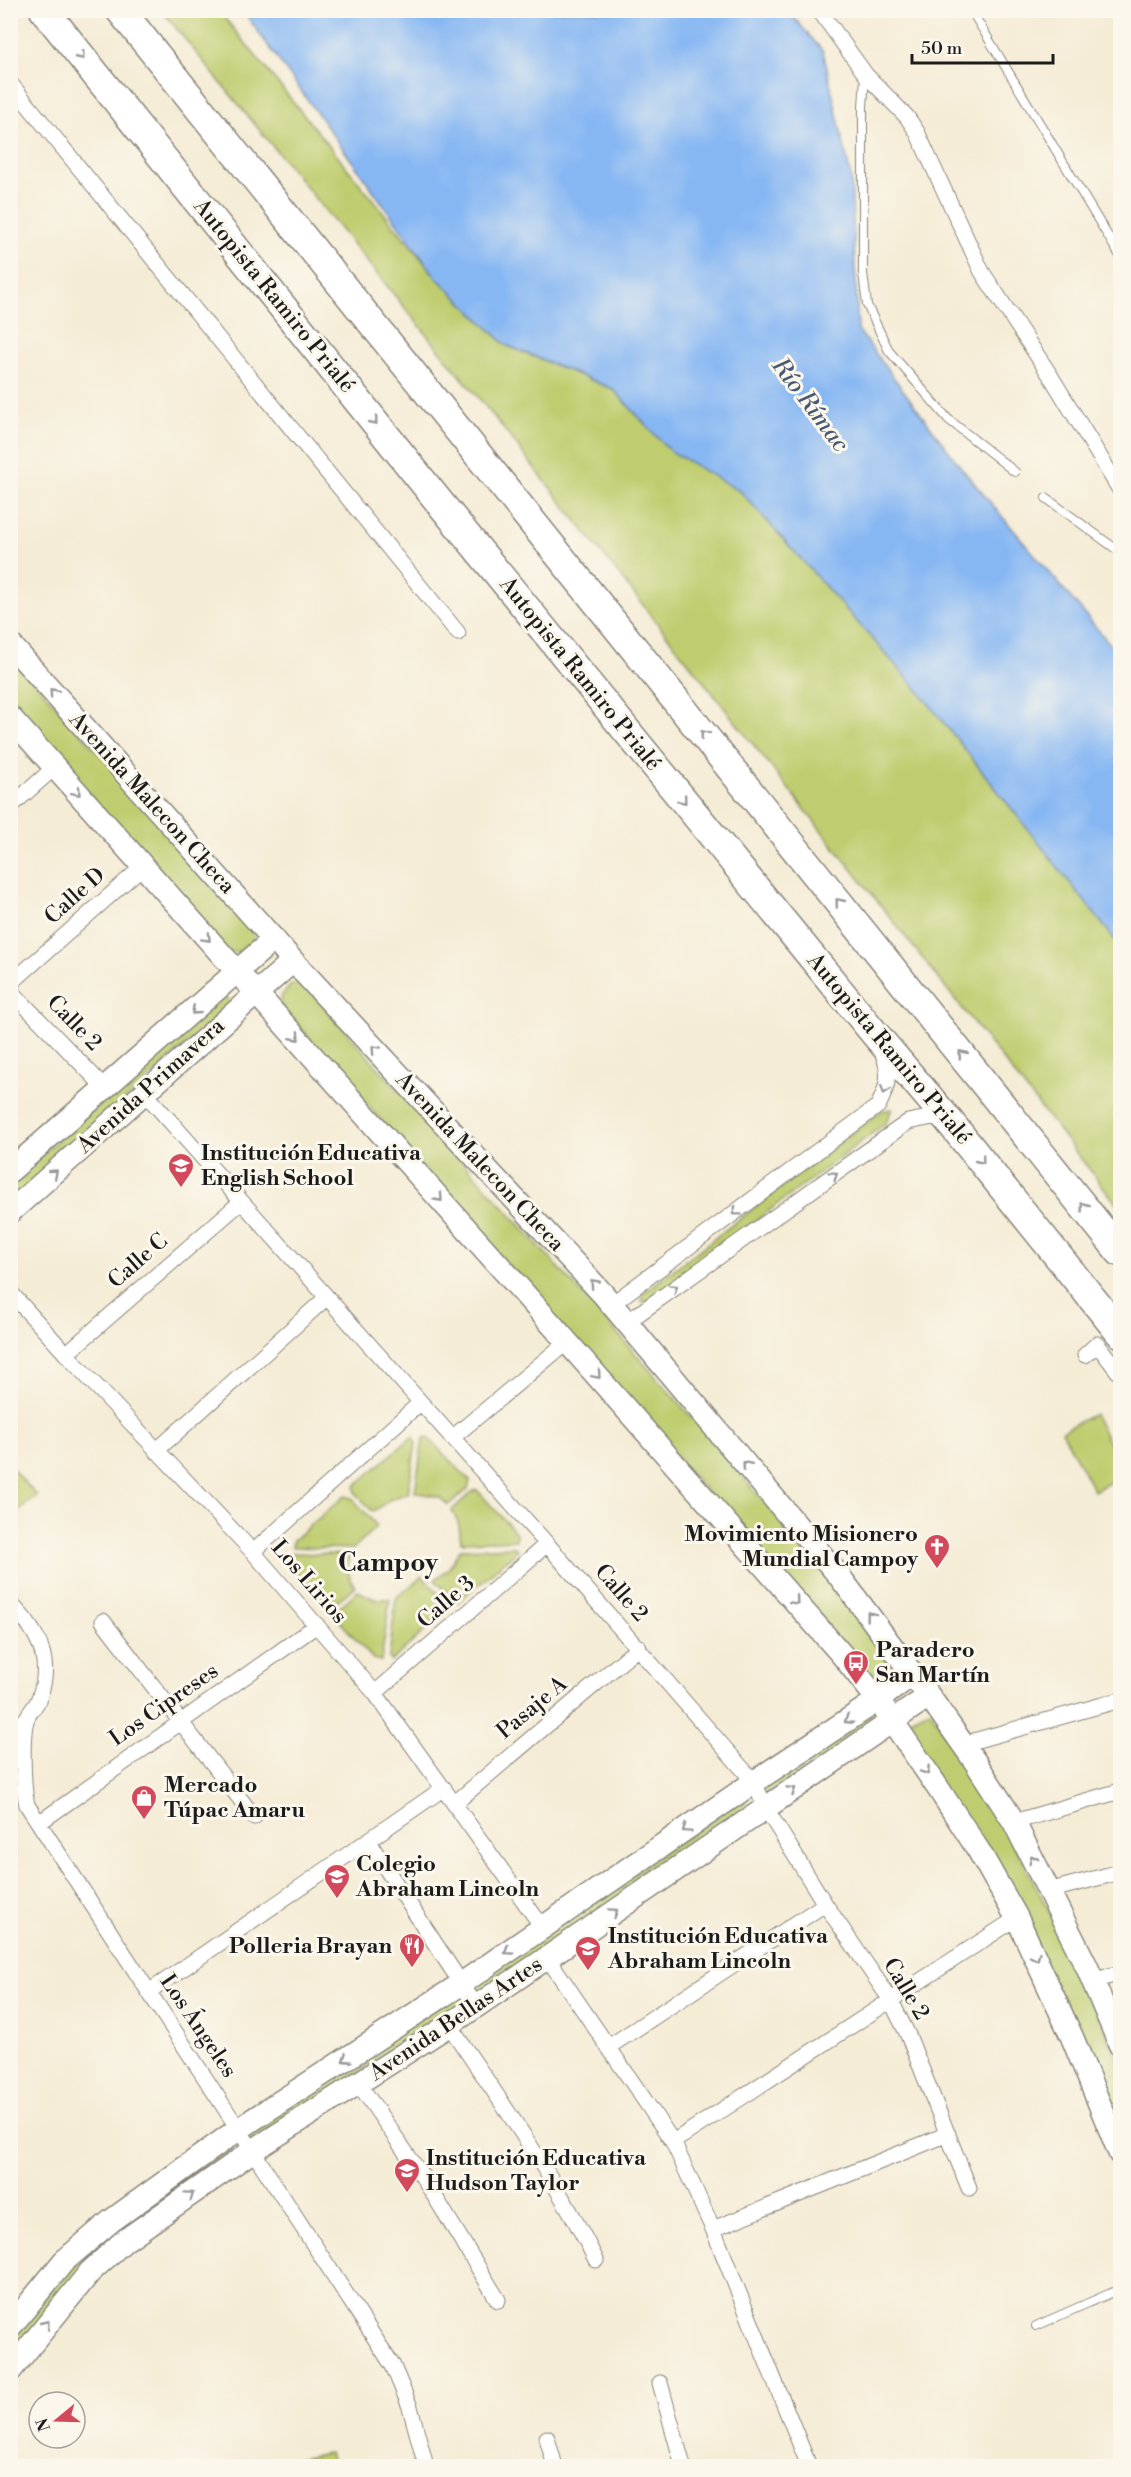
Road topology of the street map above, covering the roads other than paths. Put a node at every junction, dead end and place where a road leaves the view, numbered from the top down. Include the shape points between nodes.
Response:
1 (44, 10) edge
2 (120, 10) edge
3 (819, 10) edge
4 (971, 10) edge
5 (866, 75) junction
6 (10, 83) edge
7 (1120, 256) edge
8 (1015, 472) dead end
9 (1120, 490) edge
10 (1046, 498) dead end
11 (1120, 552) edge
12 (458, 633) dead end
13 (10, 644) edge
14 (10, 717) edge
15 (55, 767) junction
16 (10, 807) edge
17 (142, 867) junction
18 (274, 939) junction
19 (293, 961) junction
20 (239, 972) junction
21 (10, 984) edge
22 (10, 990) edge
23 (257, 993) junction
24 (876, 1034) junction
25 (105, 1088) junction
26 (144, 1092) junction
27 (949, 1121) junction
28 (10, 1171) edge
29 (241, 1202) junction
30 (10, 1212) edge
31 (1120, 1252) edge
32 (10, 1292) edge
33 (326, 1298) junction
34 (612, 1304) junction
35 (627, 1322) junction
36 (1120, 1333) edge
37 (567, 1342) junction
38 (66, 1354) junction
39 (1085, 1354) dead end
40 (1120, 1374) edge
41 (420, 1402) junction
42 (452, 1438) junction
43 (156, 1450) junction
44 (547, 1544) junction
45 (253, 1552) junction
46 (10, 1603) edge
47 (103, 1620) dead end
48 (317, 1625) junction
49 (639, 1647) junction
50 (913, 1674) junction
51 (375, 1693) junction
52 (929, 1696) junction
53 (878, 1700) junction
54 (1120, 1700) edge
55 (26, 1719) junction
56 (180, 1721) junction
57 (894, 1722) junction
58 (10, 1734) edge
59 (963, 1744) junction
60 (754, 1782) junction
61 (444, 1788) junction
62 (1120, 1791) edge
63 (455, 1803) junction
64 (765, 1807) junction
65 (254, 1817) dead end
66 (39, 1822) junction
67 (1014, 1822) junction
68 (368, 1841) junction
69 (1120, 1872) edge
70 (1048, 1890) junction
71 (825, 1904) junction
72 (1017, 1918) junction
73 (543, 1928) junction
74 (547, 1958) junction
75 (1120, 1973) edge
76 (1093, 1981) junction
77 (460, 1984) junction
78 (149, 1992) junction
79 (890, 1999) junction
80 (476, 2006) junction
81 (449, 2025) junction
82 (1120, 2045) edge
83 (610, 2046) junction
84 (359, 2084) junction
85 (240, 2128) junction
86 (948, 2133) junction
87 (673, 2142) junction
88 (254, 2150) junction
89 (1120, 2154) edge
90 (969, 2188) dead end
91 (713, 2229) junction
92 (596, 2260) dead end
93 (1120, 2289) edge
94 (498, 2300) dead end
95 (1036, 2326) dead end
96 (10, 2327) edge
97 (10, 2371) edge
98 (660, 2383) dead end
99 (547, 2438) dead end
100 (426, 2466) edge
101 (555, 2466) edge
102 (683, 2466) edge
103 (809, 2466) edge

1 -> 24 highway, Autopista Ramiro Prialé via 440,503
31 -> 2 highway
3 - 5 street
4 - 7 lane
5 - 8 lane via 863,273 867,305 889,351 948,419
5 - 9 street via 917,132 982,272
6 - 12 street
10 - 11 lane
18 -> 13 main road, Avenida Malecon Checa
14 - 15 main road
15 - 16 street
15 -> 17 main road
17 -> 20 main road
17 - 21 street, Calle D
18 - 19 main road, Avenida Malecon Checa
18 - 20 main road, Avenida Primavera
19 - 23 main road, Avenida Primavera
34 -> 19 main road, Avenida Malecon Checa
20 - 23 main road
20 -> 25 main road, Avenida Primavera
22 - 25 street, Calle 2
23 - 26 main road, Avenida Primavera
23 -> 37 main road
24 - 27 highway, Autopista Ramiro Prialé
24 -> 34 street via 889,1077 878,1106
25 - 28 main road, Avenida Primavera
26 - 29 street, Calle 2
30 -> 26 main road, Avenida Primavera
35 -> 27 street via 908,1122 933,1117
27 -> 36 highway, Autopista Ramiro Prialé
29 - 33 street, Calle 2
29 - 38 street, Calle C
32 - 38 street, Los Lirios
33 - 41 street, Calle 2
33 - 43 street
34 - 35 main road, Avenida Malecon Checa
50 -> 35 main road, Avenida Malecon Checa via 840,1577
37 - 42 street
37 -> 53 main road
38 - 43 street, Los Lirios
39 - 40 street via 1097,1344
41 - 42 street, Calle 2
41 - 45 street
42 - 44 street, Calle 2
43 - 45 street, Los Lirios
44 - 49 street, Calle 2
44 - 51 street, Calle 3
45 - 48 street, Los Lirios
46 - 55 street, Los Ángeles via 37,1635 44,1655 45,1676 39,1699
47 - 56 street
48 - 51 street, Los Lirios
48 - 56 street, Los Cipreses
49 - 60 street, Calle 2
49 - 63 street, Pasaje A
50 - 52 main road, Avenida Malecon Checa
50 - 53 main road, Avenida Bellas Artes
51 - 61 street, Los Lirios
52 - 57 main road, Avenida Bellas Artes
52 - 59 main road, Avenida Malecon Checa
53 - 57 main road
53 -> 60 main road, Avenida Bellas Artes
54 - 59 street
55 - 58 street
55 - 66 street, Los Ángeles via 23,1789 27,1805
56 - 65 street
56 - 66 street, Los Cipreses
64 -> 57 main road, Avenida Bellas Artes
57 -> 72 main road via 979,1851
59 - 67 main road, Avenida Malecon Checa
60 - 64 street, Calle 2
60 -> 73 main road, Avenida Bellas Artes
61 - 63 street, Los Lirios
61 - 68 street
62 - 67 street
63 - 73 street, Los Lirios
64 - 71 street, Calle 2
74 -> 64 main road, Avenida Bellas Artes
66 - 78 street, Los Ángeles
70 -> 67 main road, Avenida Malecon Checa
68 - 77 street
68 - 78 street
69 - 70 street
70 - 76 main road, Avenida Malecon Checa
71 - 79 street, Calle 2
71 - 83 street
72 - 79 street
72 -> 89 main road
73 -> 77 main road, Avenida Bellas Artes
74 - 80 main road, Avenida Bellas Artes
74 - 83 street
75 - 76 street
76 - 82 main road, Avenida Malecon Checa
77 - 80 street
77 -> 85 main road, Avenida Bellas Artes
78 - 85 street, Los Ángeles
79 - 86 street, Calle 2
79 - 87 street
80 - 81 main road, Avenida Bellas Artes
81 - 84 main road, Avenida Bellas Artes
81 - 92 street via 546,2170
83 - 87 street
84 - 88 main road, Avenida Bellas Artes
84 - 94 street via 426,2182
85 - 88 street, Los Ángeles
85 - 96 main road, Avenida Bellas Artes via 88,2239
86 - 90 street, Calle 2
86 - 91 street
87 - 91 street
97 -> 88 main road, Avenida Bellas Artes via 90,2272 124,2241
88 - 100 street, Los Ángeles via 393,2366
91 - 103 street
93 - 95 lane
98 - 102 street
99 - 101 street

